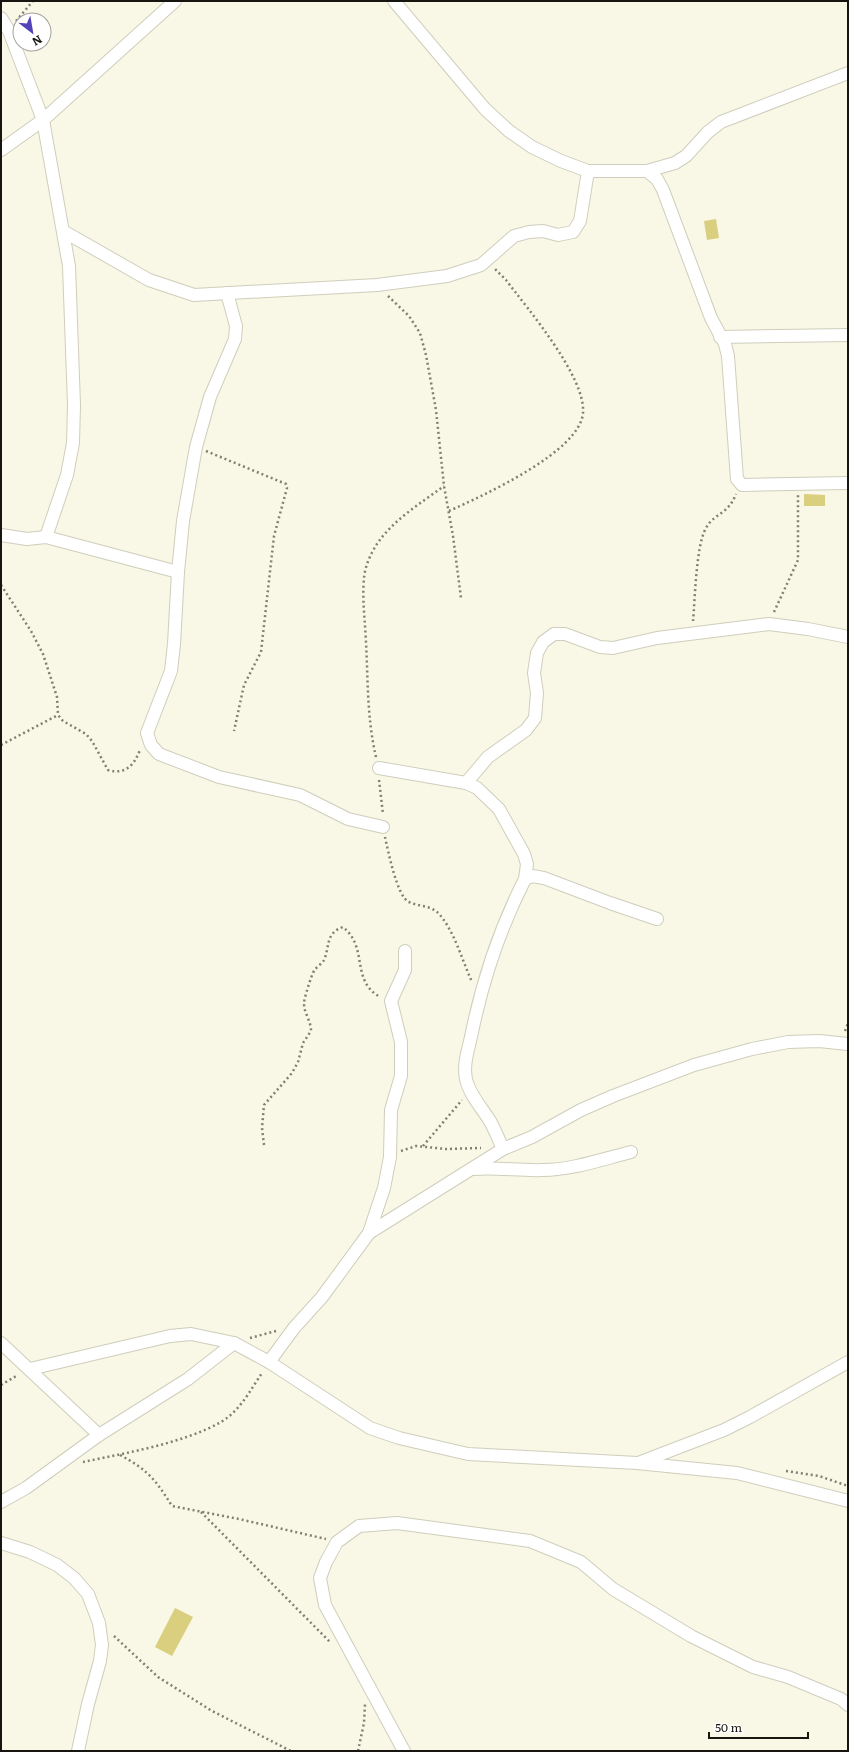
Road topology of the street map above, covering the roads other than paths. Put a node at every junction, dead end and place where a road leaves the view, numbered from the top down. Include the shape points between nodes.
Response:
1 (175, 1) edge
2 (394, 1) edge
3 (1, 18) edge
4 (848, 73) edge
5 (43, 120) junction
6 (1, 150) edge
7 (588, 171) junction
8 (647, 171) junction
9 (63, 231) junction
10 (227, 293) junction
11 (848, 335) edge
12 (720, 336) junction
13 (848, 483) edge
14 (1, 535) edge
15 (46, 537) junction
16 (178, 572) junction
17 (848, 637) edge
18 (379, 768) road end
19 (466, 783) junction
20 (383, 827) road end
21 (525, 879) junction
22 (657, 918) dead end
23 (405, 952) dead end
24 (848, 1044) edge
25 (503, 1149) junction
26 (630, 1152) dead end
27 (470, 1170) junction
28 (369, 1234) junction
29 (1, 1343) edge
30 (234, 1343) junction
31 (269, 1362) junction
32 (848, 1362) edge
33 (848, 1367) edge
34 (30, 1369) junction
35 (836, 1370) junction
36 (100, 1435) junction
37 (637, 1463) junction
38 (848, 1501) edge
39 (1, 1502) edge
40 (1, 1543) edge
41 (848, 1705) edge
42 (78, 1751) edge
43 (404, 1751) edge

1 - 5 street
2 - 7 street via 485,109 509,131 532,147
3 - 5 street via 9,31
4 - 8 street via 721,122 686,156
5 - 6 street
5 - 9 street
7 - 8 street
7 - 10 street via 580,221 573,232 558,235 542,231 514,236 481,265 448,276 377,285
8 - 12 street via 657,179 663,190
9 - 10 street via 149,280 174,290 194,295
9 - 15 street via 69,266 73,443 67,475
10 - 16 street via 235,319 235,339 210,397 196,447 182,521
11 - 12 street
12 - 13 street via 728,356 737,479 742,485
14 - 15 street via 27,539
15 - 16 street
16 - 20 street via 171,671 147,733 151,745 159,754 219,777 300,795 348,819
17 - 19 street via 769,624 657,638 613,648 600,647 565,634 554,634 543,642 537,652 534,673 535,718 526,730 488,757
18 - 19 street
19 - 21 street via 476,788 499,809 524,854 527,864
21 - 22 street via 532,876 544,878
21 - 25 street via 505,921 480,1000 465,1065 470,1088
23 - 28 street via 405,970 391,1001 398,1024 402,1058 401,1076 391,1110 390,1157 384,1188
24 - 25 street via 819,1041 788,1042 694,1065 581,1110 532,1137
25 - 27 street
26 - 27 street via 560,1169
27 - 28 street
28 - 31 street
29 - 34 street
30 - 31 street
30 - 34 street via 191,1334 170,1336
30 - 36 street via 188,1379
31 - 37 street via 370,1428 399,1438 468,1454
32 - 35 street
33 - 35 street
34 - 36 street
35 - 37 street via 724,1430
36 - 39 street via 26,1488
37 - 38 street via 737,1473
40 - 42 street via 30,1552 57,1565 74,1578 88,1594 99,1623 102,1645 100,1661
41 - 43 street via 840,1699 788,1677 753,1667 691,1636 613,1589 581,1562 530,1541 397,1523 359,1526 338,1542 320,1578 325,1605

